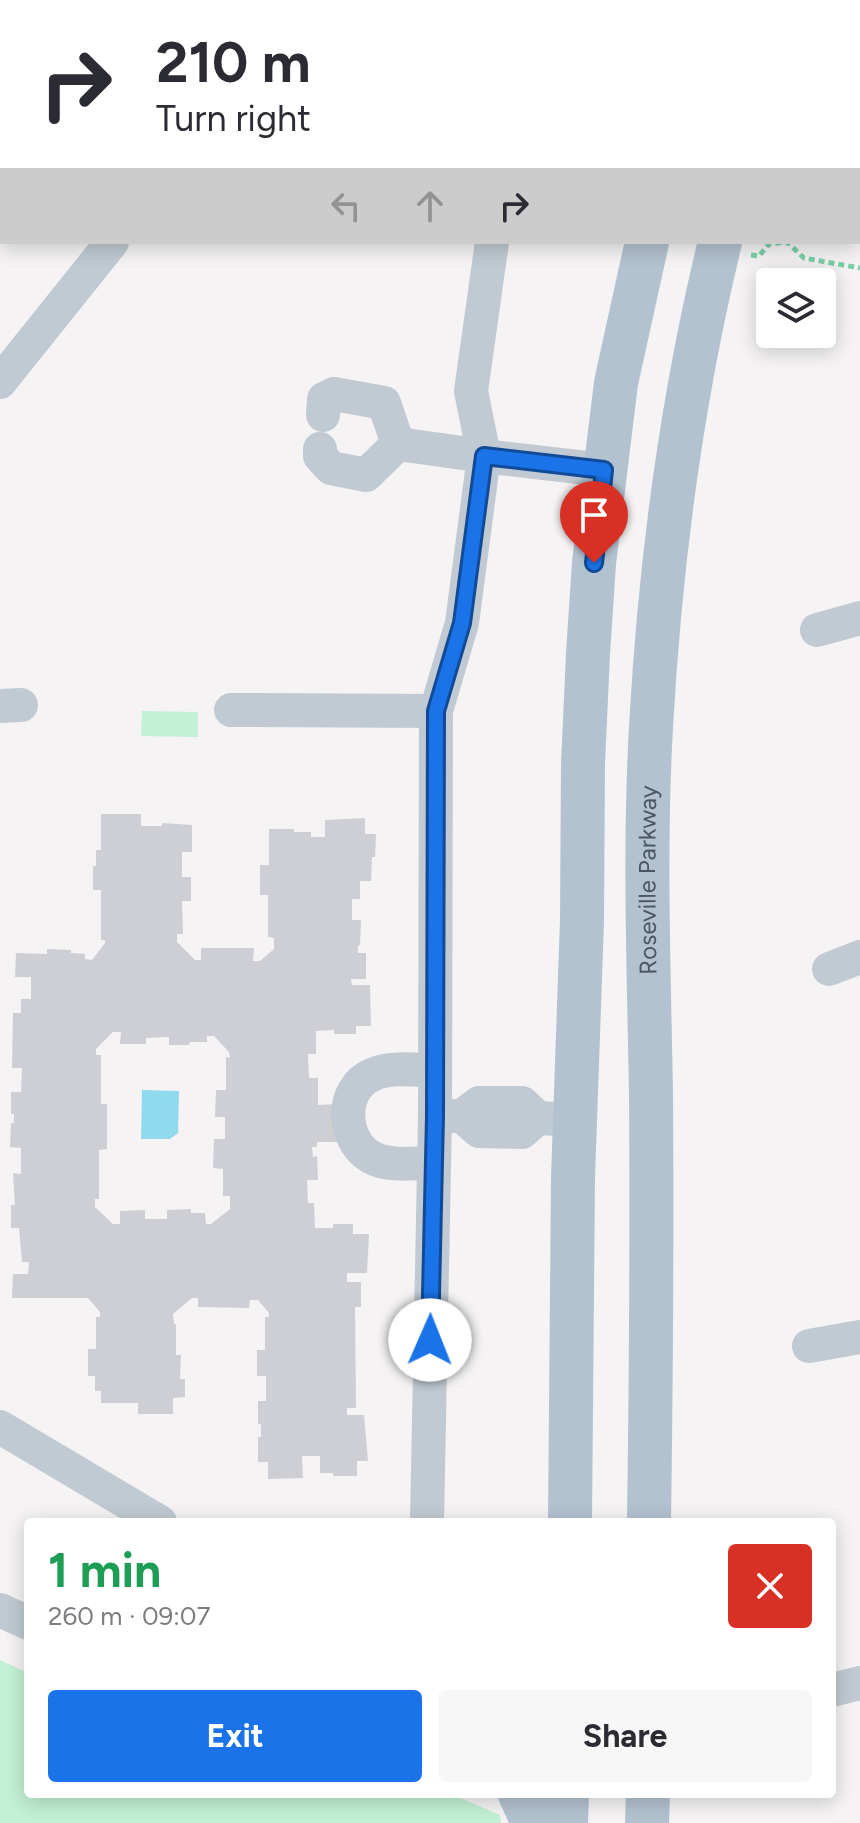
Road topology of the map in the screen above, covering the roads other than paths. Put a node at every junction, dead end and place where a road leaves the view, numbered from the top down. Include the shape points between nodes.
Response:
1 (110, 244) edge
2 (492, 244) edge
3 (647, 244) edge
4 (719, 245) edge
5 (0, 382) edge
6 (323, 415) dead end
7 (398, 444) junction
8 (320, 449) dead end
9 (484, 456) junction
10 (604, 470) junction
11 (860, 618) edge
12 (817, 630) dead end
13 (231, 710) dead end
14 (436, 711) junction
15 (860, 957) edge
16 (829, 969) dead end
17 (434, 1071) junction
18 (448, 1116) junction
19 (557, 1119) junction
20 (433, 1163) junction
21 (860, 1337) edge
22 (809, 1346) dead end
23 (0, 1427) edge
24 (153, 1518) edge
25 (427, 1518) edge
26 (570, 1518) edge
27 (649, 1518) edge
28 (0, 1610) edge
29 (24, 1621) edge
30 (860, 1683) edge
31 (836, 1689) edge
32 (522, 1798) edge
33 (567, 1798) edge
34 (648, 1798) edge
35 (533, 1823) edge
36 (566, 1823) edge
37 (647, 1823) edge

1 - 5 street
2 - 9 street via 471,391
3 - 10 main road via 616,383
4 - 27 main road, Roseville Parkway via 680,434 651,731
6 - 7 street via 324,399 334,394 384,403
7 - 8 street via 366,475 331,468
7 - 9 street
9 - 10 street
9 - 14 street via 462,623
10 - 19 main road
11 - 12 street
13 - 14 street
14 - 17 street
15 - 16 street
17 - 18 street
17 - 20 street via 370,1075 356,1086 348,1120 354,1142 372,1158
18 - 19 street via 479,1103 522,1103
18 - 20 street
19 - 26 main road
20 - 25 street
21 - 22 street
23 - 24 street
28 - 29 street
30 - 31 street
32 - 35 main road
33 - 36 main road
34 - 37 main road

